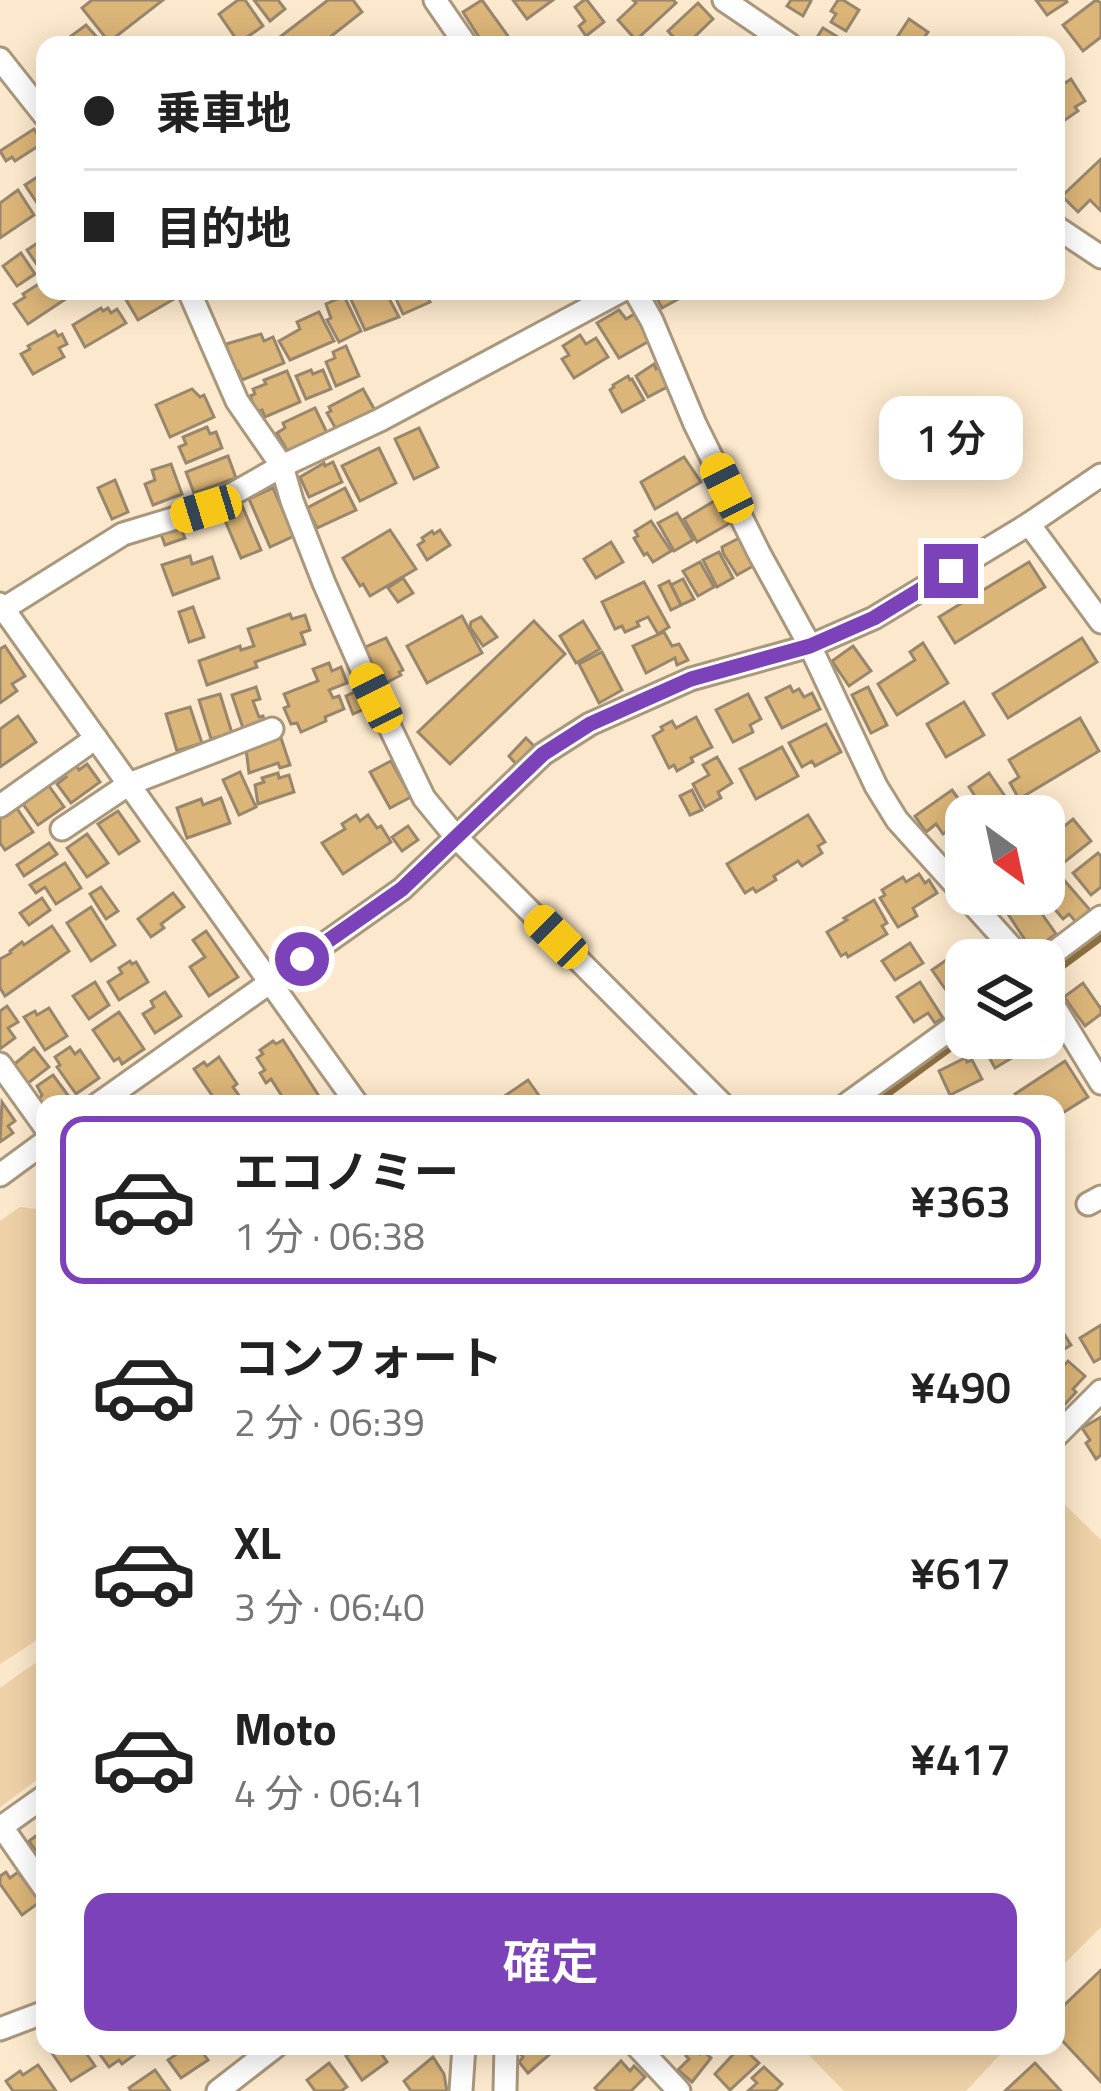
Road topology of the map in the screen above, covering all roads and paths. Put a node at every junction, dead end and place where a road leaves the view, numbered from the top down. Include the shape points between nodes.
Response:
1 (435, 0) edge
2 (724, 0) edge
3 (460, 36) edge
4 (777, 36) edge
5 (0, 59) edge
6 (36, 105) edge
7 (1065, 233) edge
8 (1101, 257) edge
9 (193, 300) edge
10 (604, 300) edge
11 (640, 300) edge
12 (282, 466) junction
13 (1101, 475) edge
14 (1029, 524) junction
15 (1, 608) edge
16 (1101, 622) edge
17 (810, 646) junction
18 (272, 729) dead end
19 (96, 738) junction
20 (129, 784) junction
21 (0, 806) edge
22 (62, 829) dead end
23 (456, 836) junction
24 (1101, 917) edge
25 (1004, 939) edge
26 (1065, 944) edge
27 (269, 982) junction
28 (1065, 1023) edge
29 (945, 1036) edge
30 (0, 1064) edge
31 (1101, 1083) edge
32 (111, 1095) edge
33 (351, 1095) edge
34 (713, 1095) edge
35 (876, 1095) edge
36 (36, 1114) edge
37 (36, 1148) edge
38 (0, 1174) edge
39 (1101, 1391) edge
40 (1065, 1426) edge
41 (36, 1803) edge
42 (1, 1828) edge
43 (36, 1877) edge
44 (36, 2015) edge
45 (0, 2029) edge
46 (264, 2055) edge
47 (463, 2055) edge
48 (506, 2055) edge
49 (645, 2055) edge
50 (218, 2091) edge
51 (461, 2091) edge
52 (505, 2091) edge
53 (679, 2091) edge

1 - 3 street
2 - 4 street
5 - 6 street
7 - 8 street
9 - 12 street via 237,401
10 - 12 street
11 - 17 street
12 - 15 street via 206,509 123,534
12 - 23 street via 360,665 424,797
13 - 14 street
14 - 16 street
14 - 17 street via 874,618
15 - 19 street
17 - 23 street via 691,679 590,724 543,754
17 - 25 street via 897,820
18 - 20 street
19 - 20 street
19 - 21 street
20 - 22 street
20 - 27 street
23 - 27 street via 402,889
23 - 34 street
24 - 26 street
27 - 32 street
27 - 33 street
28 - 31 street
29 - 35 street
30 - 36 street
37 - 38 street
39 - 40 street
41 - 42 street
42 - 43 street
44 - 45 street
46 - 50 street
47 - 51 street
48 - 52 street
49 - 53 street

